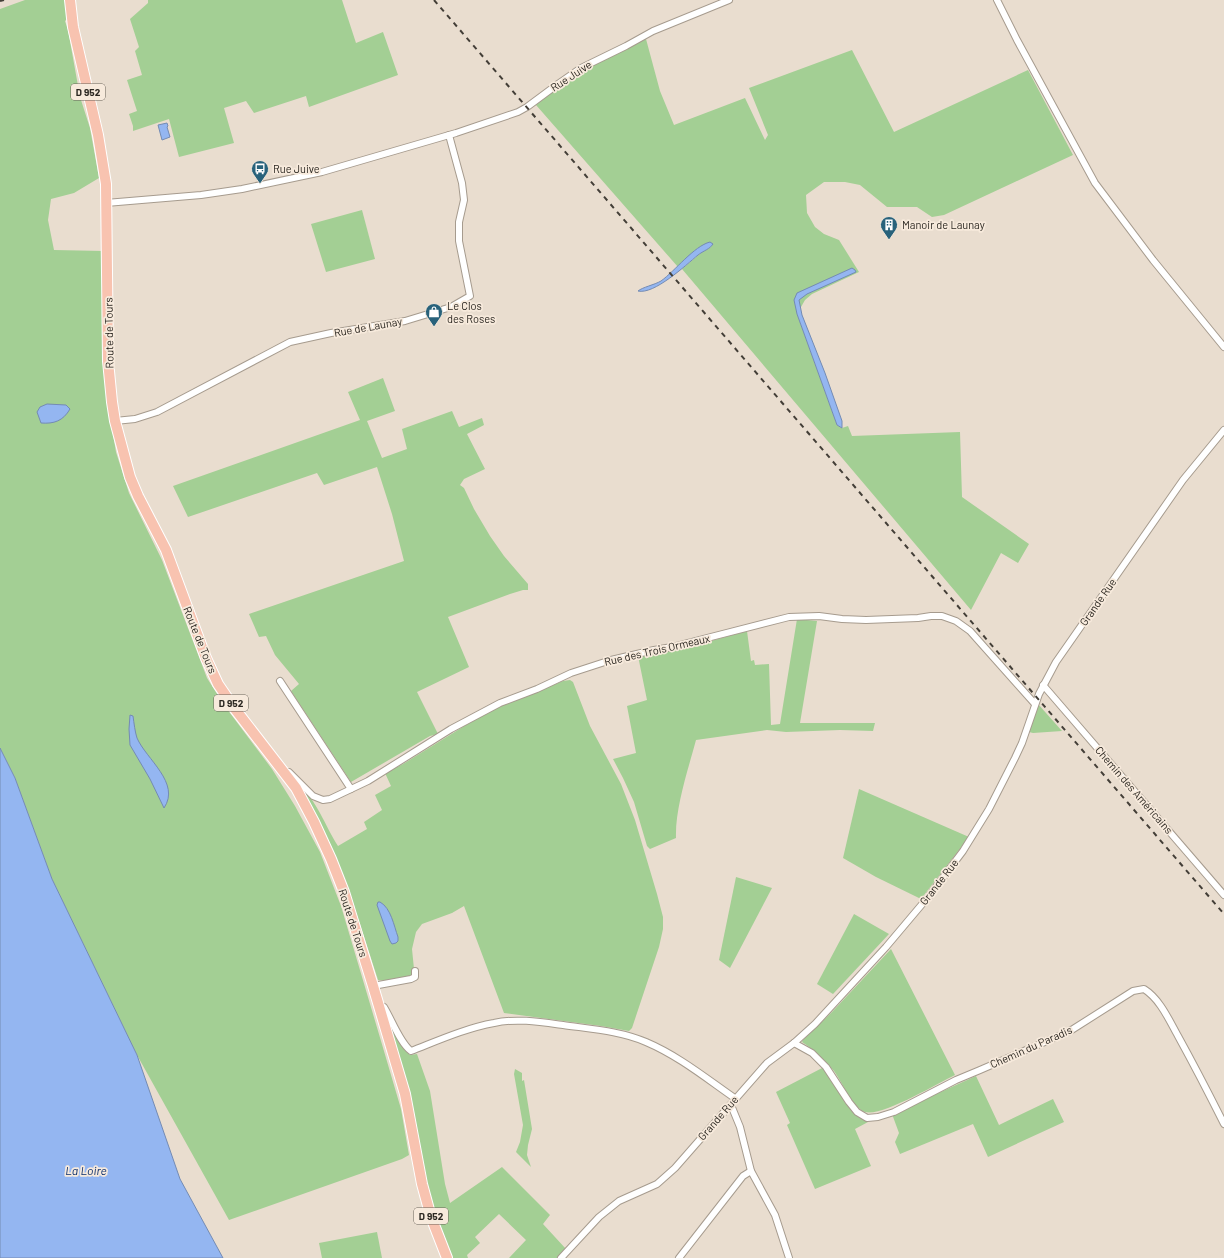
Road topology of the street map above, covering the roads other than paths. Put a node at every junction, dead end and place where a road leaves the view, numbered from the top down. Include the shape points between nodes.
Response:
1 (70, 0) edge
2 (729, 0) edge
3 (997, 0) edge
4 (449, 135) junction
5 (106, 203) junction
6 (1224, 347) edge
7 (115, 421) junction
8 (1224, 430) edge
9 (280, 681) dead end
10 (1043, 686) junction
11 (1035, 704) junction
12 (284, 773) junction
13 (351, 789) junction
14 (1224, 895) edge
15 (416, 971) dead end
16 (374, 986) junction
17 (379, 1005) junction
18 (794, 1043) junction
19 (736, 1099) junction
20 (731, 1105) junction
21 (1224, 1124) edge
22 (751, 1171) junction
23 (446, 1258) edge
24 (561, 1258) edge
25 (679, 1258) edge
26 (789, 1258) edge

1 - 5 main road, Route de Tours / D 952 via 73,27 98,136 106,184
2 - 4 street, Rue Juive via 652,31 581,68 528,108
3 - 6 street via 1016,40 1095,183 1153,260
4 - 5 street, Rue Juive via 322,172 242,189
4 - 7 street, Rue de Launay via 462,183 464,200 459,222 459,241 470,296 451,306 405,321 290,342 157,412 135,419
5 - 7 main road, Route de Tours / D 952 via 108,361
7 - 12 main road, Route de Tours / D 952 via 130,478 166,550 218,684
8 - 10 street, Grande Rue via 1183,480 1064,650
9 - 13 street
10 - 11 street, Grande Rue
10 - 14 street, Chemin des Américains
11 - 13 street, Rue des Trois Ormeaux via 978,638 950,618 931,616 866,620 819,616 789,617 570,672 537,689 500,703 450,729
11 - 18 street, Grande Rue via 1015,758 989,809 963,851 886,947 815,1024
12 - 13 street, Rue des Trois Ormeaux via 289,772 313,796 323,800
12 - 16 main road, Route de Tours / D 952 via 296,788 331,859
15 - 16 street via 415,977 411,979
16 - 17 main road, Route de Tours / D 952
17 - 19 street via 384,1007 406,1048 411,1051 495,1022 554,1024 595,1030 630,1036 665,1051
17 - 23 main road, Route de Tours / D 952 via 405,1094 422,1184
18 - 19 street, Grande Rue via 767,1062
18 - 21 street, Chemin du Paradis via 812,1053 826,1067 857,1112 867,1118 878,1117 1070,1031 1133,991 1144,989 1151,993 1162,1007
19 - 20 street, Grande Rue
20 - 22 street via 740,1127
20 - 24 street, Grande Rue via 665,1178 619,1201 599,1217
22 - 25 street via 743,1176
22 - 26 street via 774,1215

